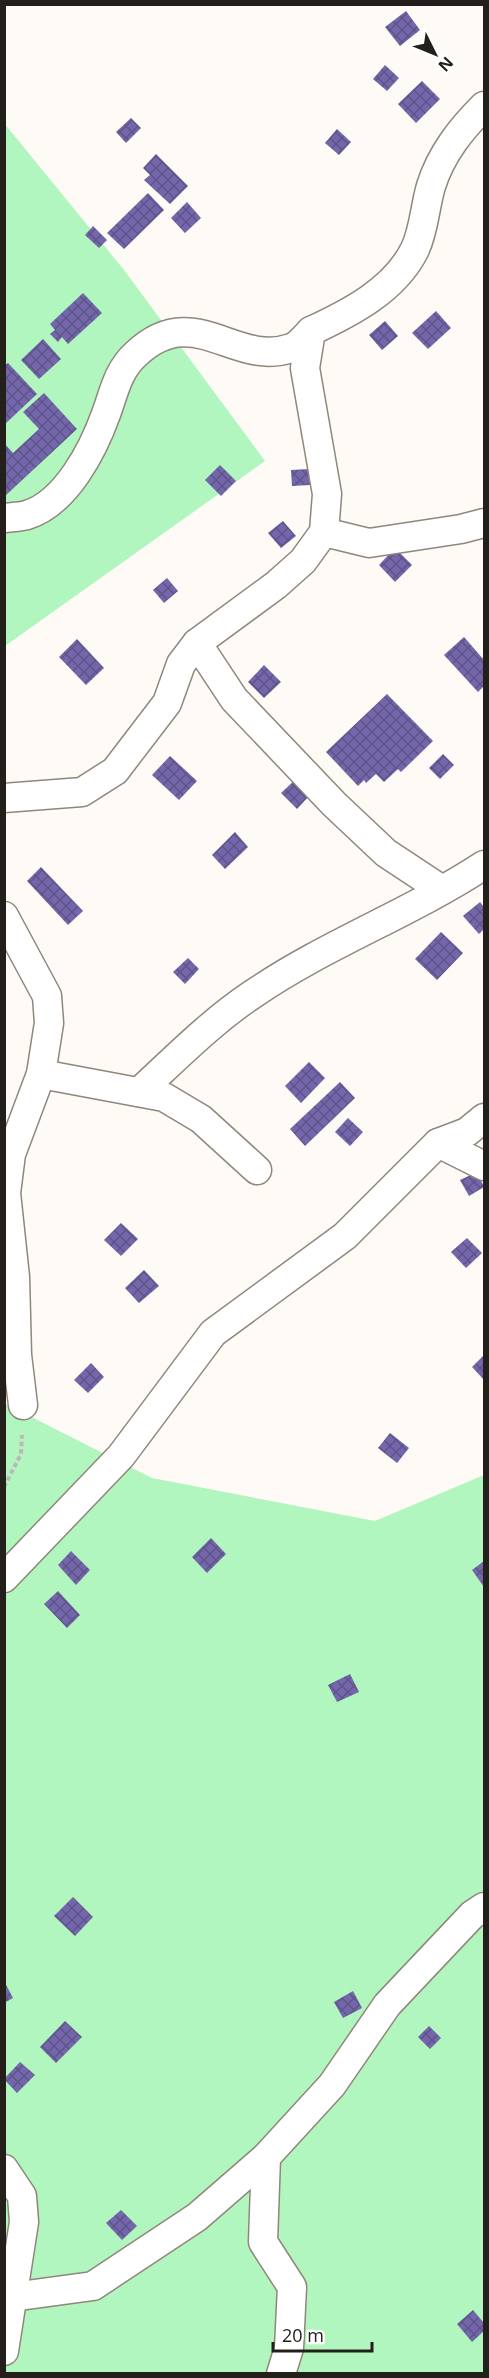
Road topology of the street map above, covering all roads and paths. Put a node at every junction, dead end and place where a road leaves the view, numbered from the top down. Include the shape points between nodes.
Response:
1 (484, 106) edge
2 (311, 331) junction
3 (4, 518) edge
4 (484, 523) edge
5 (324, 532) junction
6 (197, 643) junction
7 (4, 798) edge
8 (484, 865) edge
9 (442, 890) junction
10 (4, 916) edge
11 (41, 1074) junction
12 (139, 1092) junction
13 (484, 1118) edge
14 (438, 1143) junction
15 (484, 1166) edge
16 (257, 1170) dead end
17 (23, 1405) joint
18 (4, 1487) edge
19 (4, 1578) edge
20 (484, 1907) edge
21 (266, 2157) junction
22 (4, 2169) edge
23 (12, 2297) junction
24 (4, 2351) edge
25 (281, 2373) edge

1 - 2 street via 447,150 431,187 415,249 400,271 347,315
2 - 3 street via 291,348 262,351 197,333 159,336 135,354 120,374 93,447 76,477 28,515
2 - 5 street via 305,368 327,494
4 - 5 street via 369,543
5 - 6 street via 303,561 276,585
6 - 7 street via 181,664 167,703 115,771 82,792
6 - 9 street via 234,699 334,804 386,853
8 - 9 street
9 - 12 street via 254,993 212,1024
10 - 11 street via 48,996 49,1023
11 - 12 street
11 - 17 street via 11,1154 6,1193
12 - 16 street via 164,1097 201,1119
13 - 14 street via 467,1132
14 - 15 street
14 - 19 street via 345,1236 213,1333 122,1456
17 - 18 path via 21,1454
20 - 21 street via 387,2005 332,2085
21 - 23 street via 197,2217 93,2286
21 - 25 street via 263,2242 292,2287 289,2348
22 - 23 street via 22,2196 24,2222
23 - 24 street

